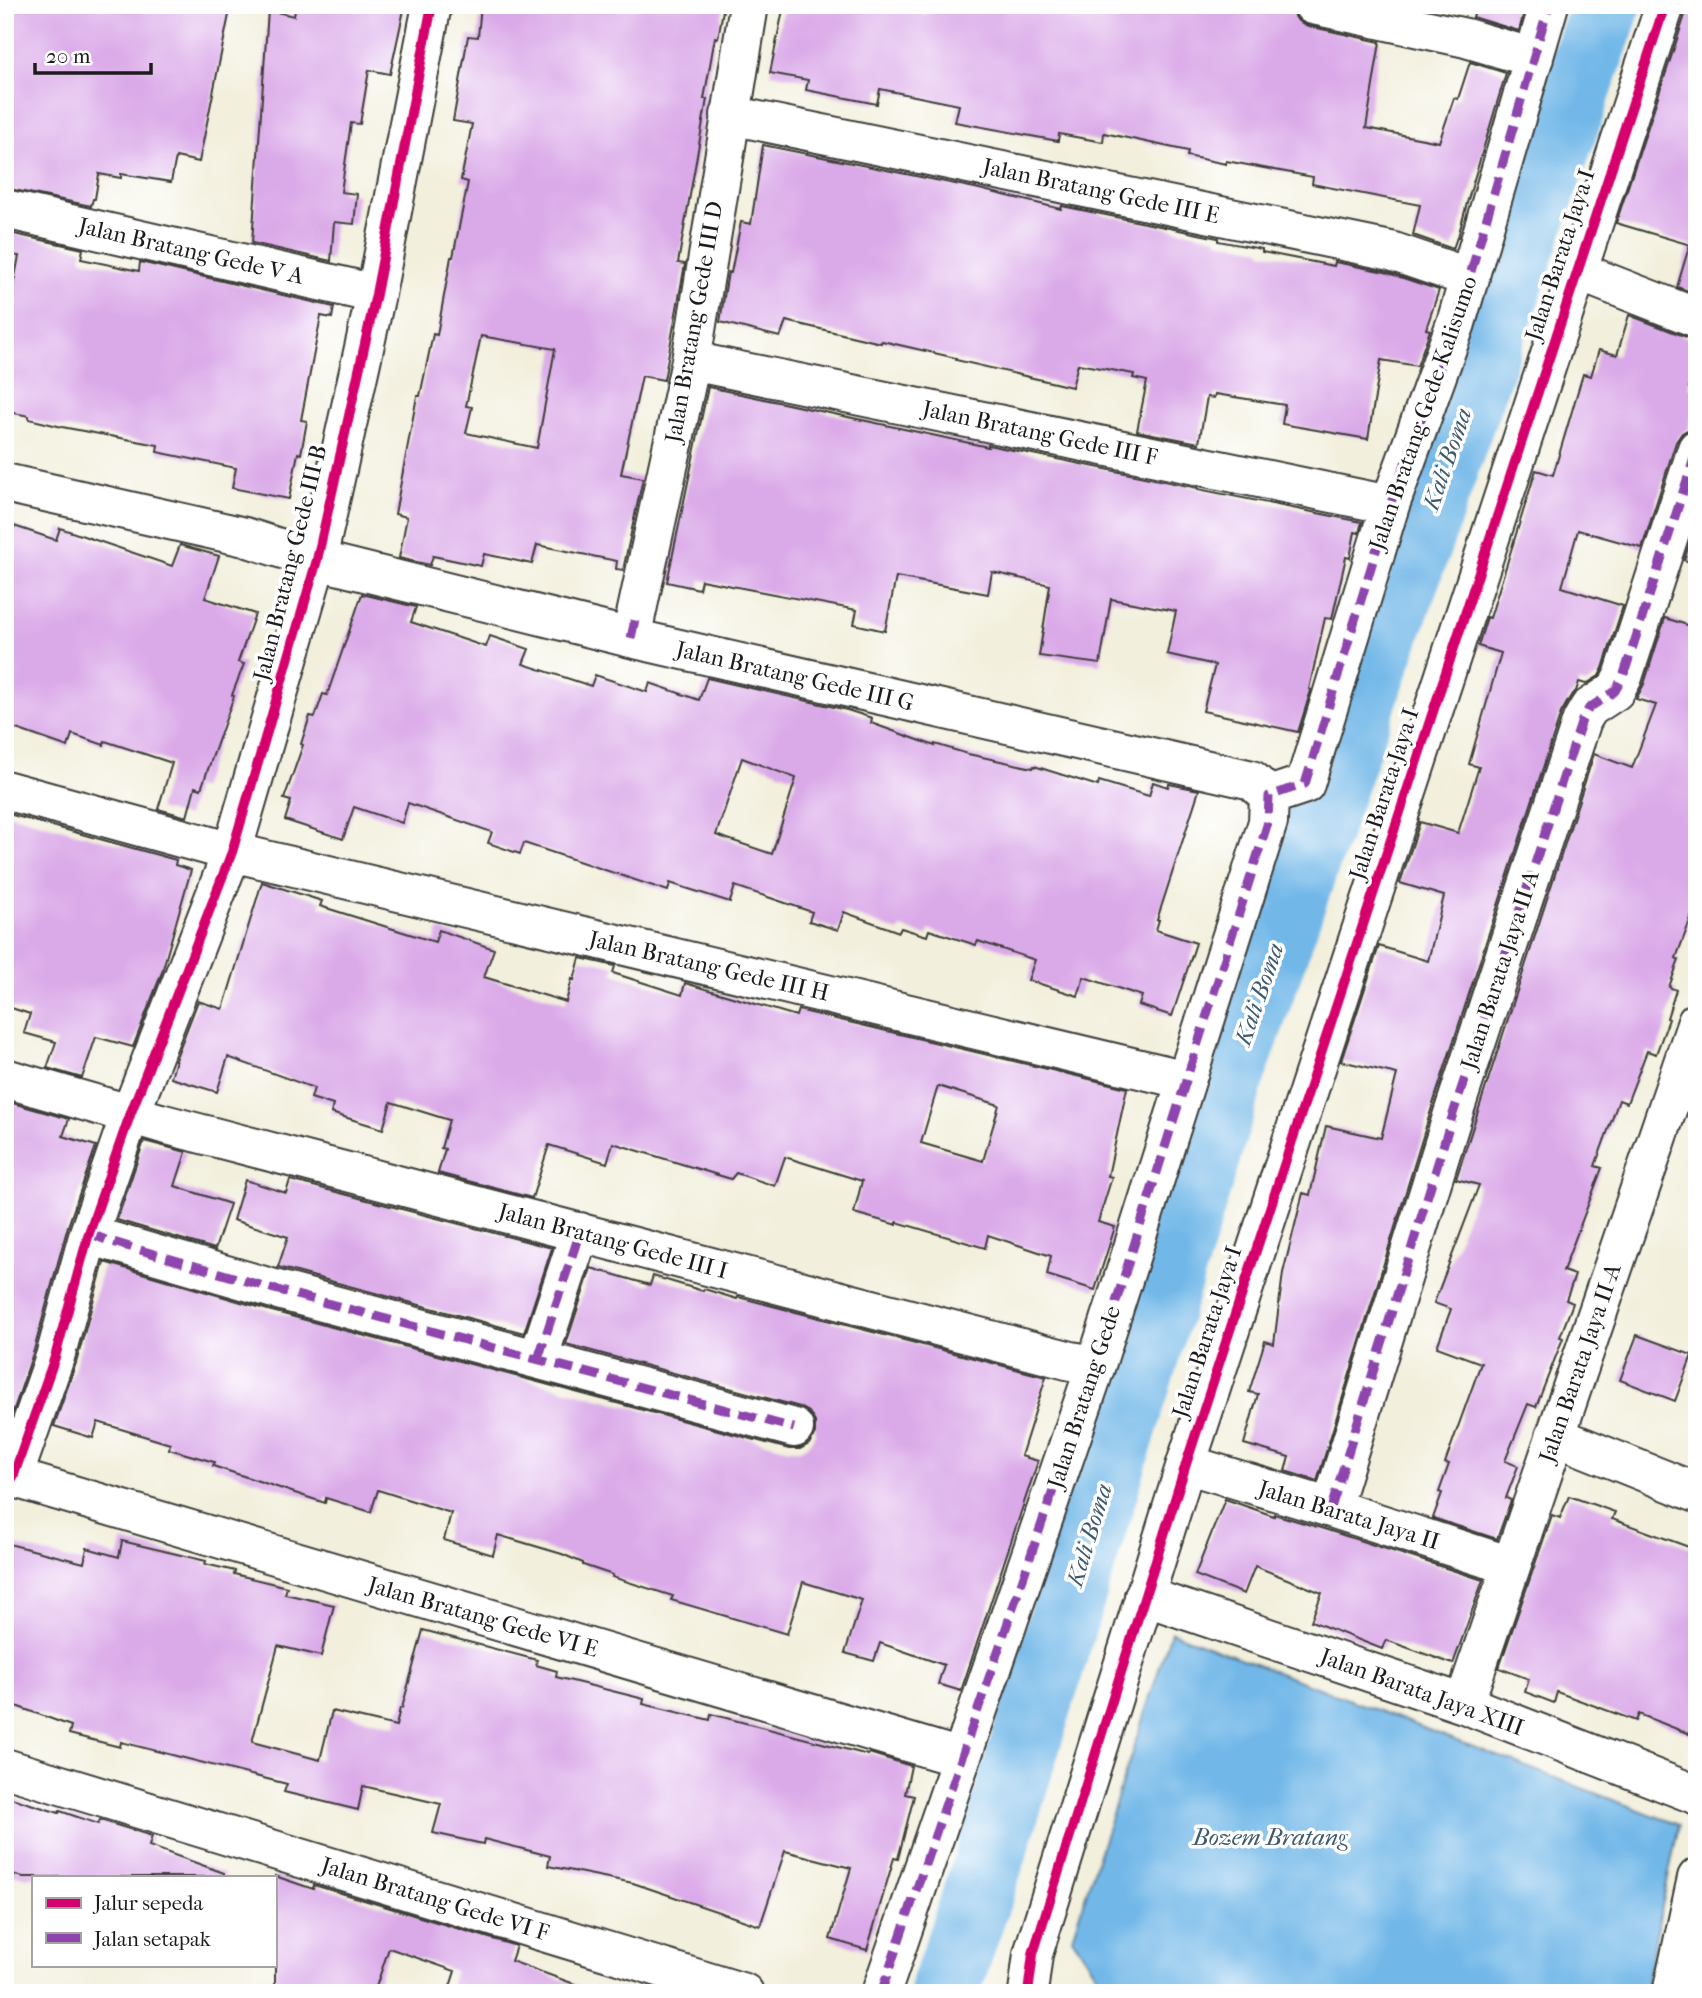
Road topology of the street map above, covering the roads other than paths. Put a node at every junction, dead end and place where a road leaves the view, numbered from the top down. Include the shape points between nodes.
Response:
1 (432, 5) edge
2 (749, 5) edge
3 (1313, 5) edge
4 (1549, 5) edge
5 (1665, 5) edge
6 (1534, 58) junction
7 (730, 115) junction
8 (5, 209) edge
9 (1577, 271) junction
10 (1470, 278) junction
11 (376, 294) junction
12 (1697, 318) edge
13 (691, 361) junction
14 (1697, 449) edge
15 (5, 483) edge
16 (1390, 505) junction
17 (317, 560) junction
18 (631, 638) junction
19 (5, 790) edge
20 (1269, 796) junction
21 (232, 852) junction
22 (1697, 1022) edge
23 (5, 1078) edge
24 (1186, 1080) junction
25 (130, 1115) junction
26 (580, 1232) junction
27 (89, 1233) junction
28 (538, 1359) junction
29 (1096, 1365) junction
30 (794, 1429) dead end
31 (1555, 1436) junction
32 (1186, 1464) junction
33 (9, 1476) edge
34 (1696, 1490) edge
35 (1331, 1508) junction
36 (1511, 1566) junction
37 (1144, 1595) junction
38 (1464, 1704) junction
39 (961, 1758) junction
40 (5, 1768) edge
41 (1697, 1795) edge
42 (1697, 1878) edge
43 (744, 1993) edge
44 (881, 1993) edge
45 (1028, 1993) edge
46 (1672, 1993) edge

1 - 11 street, Jalan Bratang Gede III B
2 - 7 street, Jalan Bratang Gede III D
3 - 6 street via 1466,38
4 - 6 street, Jalan Bratang Gede Kalisumo
5 - 9 street, Jalan Barata Jaya I
6 - 10 street, Jalan Bratang Gede Kalisumo
7 - 10 street, Jalan Bratang Gede III E via 1391,251
7 - 13 street, Jalan Bratang Gede III D
8 - 11 street, Jalan Bratang Gede V A
9 - 12 street
9 - 32 street, Jalan Barata Jaya I
10 - 16 street, Jalan Bratang Gede Kalisumo
11 - 17 street, Jalan Bratang Gede III B
13 - 16 street, Jalan Bratang Gede III F
13 - 18 street, Jalan Bratang Gede III D
14 - 35 street, Jalan Barata Jaya II A via 1623,677 1615,691 1589,708 1582,720
15 - 17 street, Jalan Bratang Gede III G via 244,537
16 - 20 street, Jalan Bratang Gede Kalisumo via 1305,784
17 - 18 street, Jalan Bratang Gede III G
17 - 21 street, Jalan Bratang Gede III B
18 - 20 street, Jalan Bratang Gede III G via 1252,780
19 - 21 street, Jalan Bratang Gede III H
20 - 24 street, Jalan Bratang Gede via 1268,822
21 - 24 street, Jalan Bratang Gede III H
21 - 25 street, Jalan Bratang Gede III B
22 - 31 street, Jalan Barata Jaya II-A
23 - 25 street, Jalan Bratang Gede III I
24 - 29 street, Jalan Bratang Gede
25 - 26 street, Jalan Bratang Gede III I
25 - 27 street, Jalan Bratang Gede III B
26 - 28 street
26 - 29 street, Jalan Bratang Gede III I
27 - 28 street via 274,1289
27 - 33 street, Jalan Bratang Gede III B via 55,1357
28 - 30 street
29 - 39 street, Jalan Bratang Gede
31 - 34 street
31 - 36 street, Jalan Barata Jaya II-A
32 - 35 street, Jalan Barata Jaya II
32 - 37 street, Jalan Barata Jaya I
33 - 39 street, Jalan Bratang Gede VI E
35 - 36 street, Jalan Barata Jaya II
36 - 38 street, Jalan Barata Jaya II-A
37 - 38 street, Jalan Barata Jaya XIII
37 - 45 street, Jalan Barata Jaya I via 1032,1954
38 - 41 street, Jalan Barata Jaya XIII
39 - 44 street, Jalan Bratang Gede
40 - 43 street, Jalan Bratang Gede VI F
42 - 46 street

